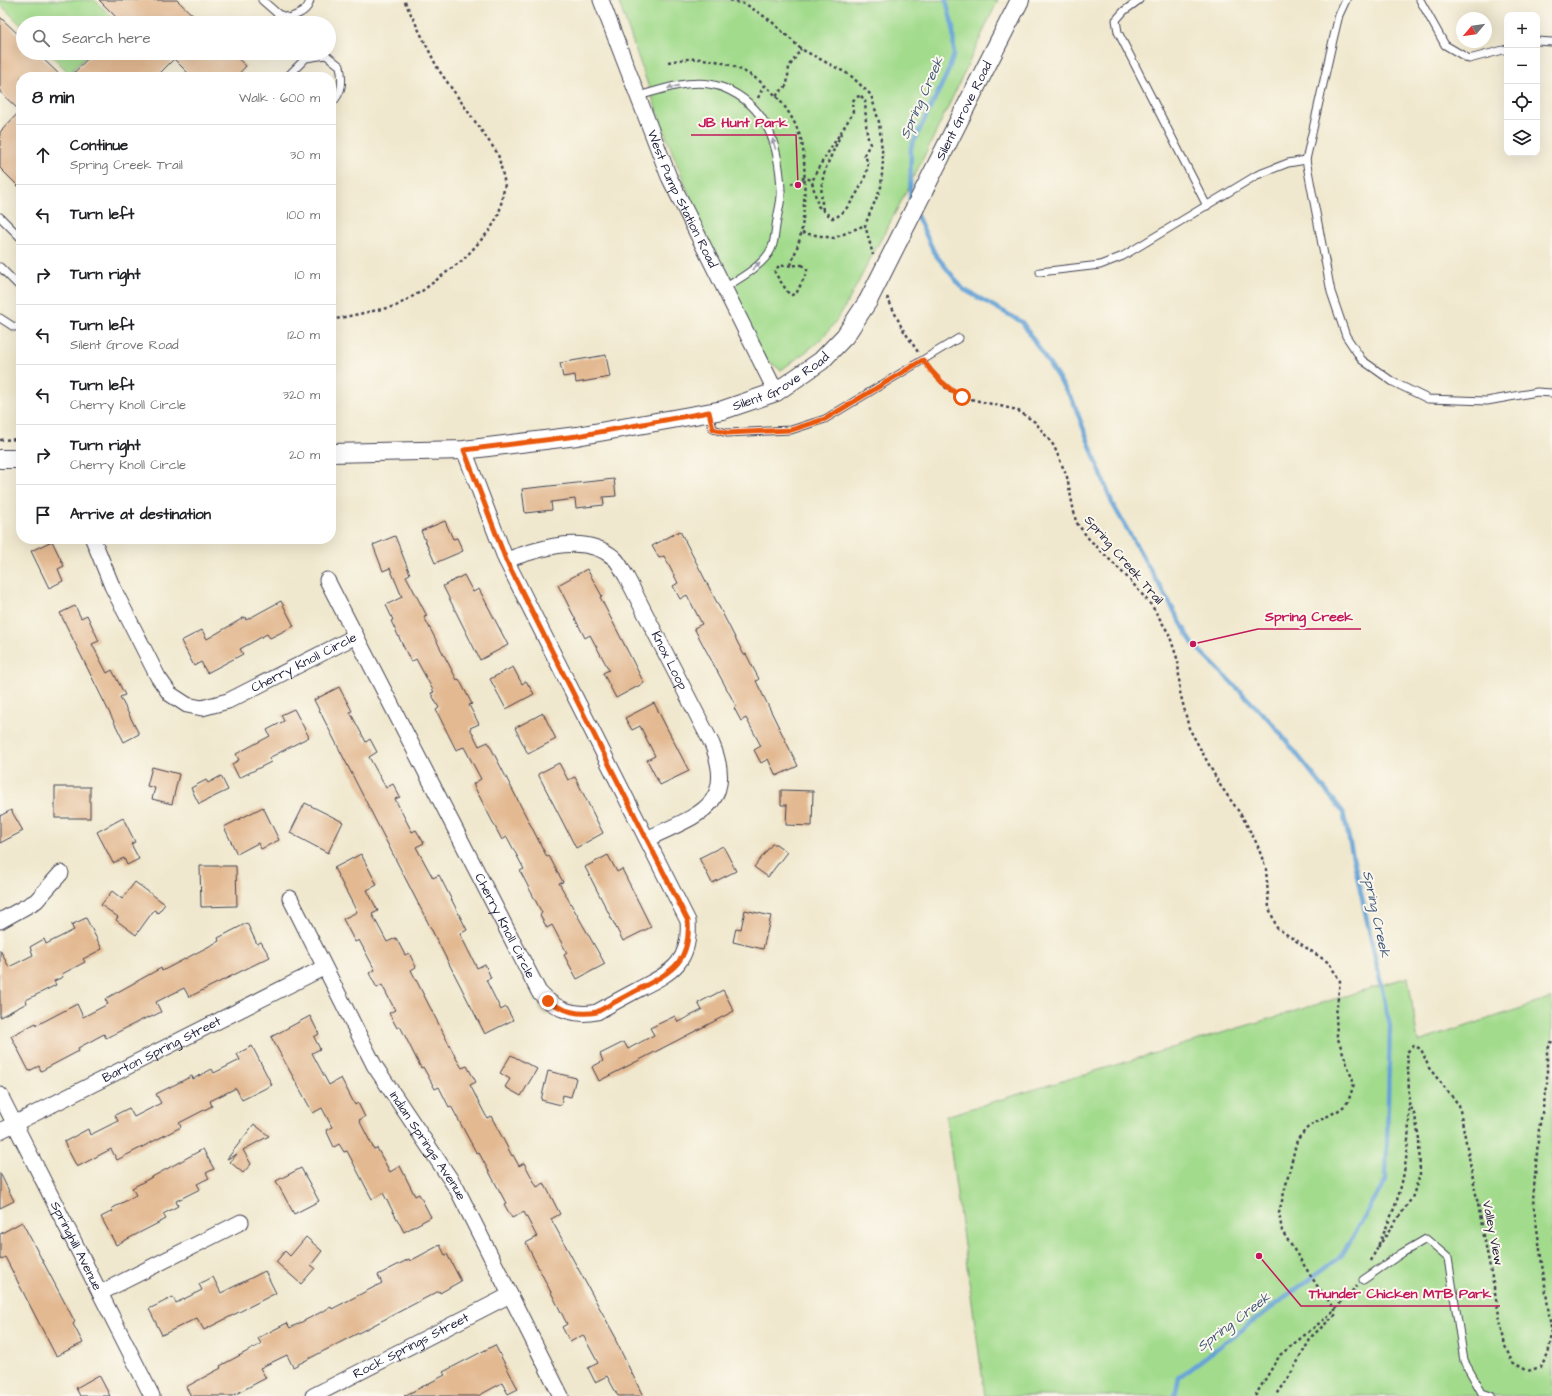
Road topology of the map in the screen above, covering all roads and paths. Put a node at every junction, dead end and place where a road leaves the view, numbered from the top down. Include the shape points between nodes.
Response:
1 (262, 0) edge
2 (310, 0) edge
3 (404, 0) edge
4 (601, 0) edge
5 (730, 0) edge
6 (1020, 0) edge
7 (1139, 0) edge
8 (1346, 0) edge
9 (1420, 0) edge
10 (284, 16) edge
11 (294, 16) edge
12 (1540, 41) edge
13 (1552, 42) edge
14 (801, 49) junction
15 (1504, 50) edge
16 (304, 60) edge
17 (332, 60) edge
18 (292, 72) edge
19 (764, 84) dead end
20 (638, 96) junction
21 (776, 96) dead end
22 (336, 99) edge
23 (754, 108) junction
24 (843, 129) junction
25 (1306, 160) junction
26 (813, 180) junction
27 (781, 188) junction
28 (1207, 206) junction
29 (823, 210) junction
30 (0, 217) edge
31 (865, 225) junction
32 (16, 233) edge
33 (802, 233) dead end
34 (875, 261) dead end
35 (0, 267) edge
36 (1040, 272) dead end
37 (776, 275) joint
38 (16, 283) edge
39 (724, 288) junction
40 (886, 296) dead end
41 (0, 318) edge
42 (336, 319) edge
43 (16, 327) edge
44 (959, 338) dead end
45 (923, 360) junction
46 (776, 392) junction
47 (1552, 393) edge
48 (709, 412) junction
49 (16, 439) edge
50 (0, 440) edge
51 (464, 450) junction
52 (336, 453) edge
53 (0, 459) edge
54 (16, 459) edge
55 (95, 544) edge
56 (506, 560) junction
57 (327, 580) dead end
58 (356, 636) junction
59 (647, 839) junction
60 (61, 872) dead end
61 (290, 898) dead end
62 (0, 921) edge
63 (324, 968) junction
64 (1552, 1041) edge
65 (0, 1095) edge
66 (1408, 1101) junction
67 (14, 1124) junction
68 (0, 1132) edge
69 (241, 1222) dead end
70 (1375, 1252) junction
71 (1363, 1280) junction
72 (100, 1294) junction
73 (510, 1295) junction
74 (1335, 1309) junction
75 (152, 1396) edge
76 (313, 1396) edge
77 (561, 1396) edge
78 (1255, 1396) edge
79 (1276, 1396) edge
80 (1491, 1396) edge

1 - 10 lane
2 - 11 lane via 309,7
3 - 42 path via 438,69 498,154 505,184 499,214 490,230 464,259 422,291 396,306
4 - 20 street, West Pump Station Road
5 - 14 path via 747,5 771,21
6 - 46 street, Silent Grove Road, bridge via 868,301 845,336 821,361
7 - 28 lane via 1116,20 1118,32
8 - 25 lane via 1339,15
9 - 15 lane via 1445,45 1469,59
12 - 13 lane
14 - 21 path via 789,67 787,85
14 - 31 path via 850,75 871,95 879,122 883,160 881,187
16 - 18 lane
17 - 22 lane via 340,66 343,83
19 - 23 path
23 -> 20 lane via 724,88 694,83
20 - 39 street, West Pump Station Road via 669,177
27 -> 23 lane via 776,146 769,127
24 - 26 path
24 - 29 path via 824,171 820,187
24 - 29 path via 853,113 852,102 861,96 865,100 868,128 866,137 870,144 864,155 868,160 868,169 860,188 842,213 832,218
25 - 28 lane via 1257,176
25 - 47 lane via 1331,292 1346,336 1362,360 1393,382 1428,399 1487,402 1537,392
26 - 27 path via 804,178
26 - 29 path via 818,206
39 -> 27 lane via 755,269 772,248
28 - 36 lane via 1123,256 1100,265
30 - 32 lane
31 - 33 path via 834,238
31 - 34 path
35 - 38 lane
37 - 37 path via 792,295 797,292 808,268 802,265 779,266 775,270
39 - 46 street, West Pump Station Road
40 - 45 path, Spring Creek Trail via 902,328
41 - 43 lane
44 - 45 lane
45 - 48 lane via 825,419 791,430 727,433 713,429
45 - 74 path, Spring Creek Trail via 947,389 962,397 1017,410 1035,422 1054,446 1067,477 1076,522 1152,606 1169,634 1178,661 1180,692 1189,728 1220,785 1242,816 1257,844 1266,868 1269,908 1277,928 1329,963 1340,981 1336,1015 1337,1036 1354,1084 1348,1102 1341,1109 1309,1126 1297,1140 1279,1213 1282,1231
46 - 48 street, Silent Grove Road via 723,410
48 - 51 street, Silent Grove Road via 577,436
49 - 50 path
51 - 52 street, Silent Grove Road
51 - 56 street, Cherry Knoll Circle
53 - 54 street
55 - 58 street, Cherry Knoll Circle via 112,586 158,677 170,694 187,705 202,708 228,701
56 - 59 street, Cherry Knoll Circle
56 - 59 street, Knox Loop via 562,545 600,549 615,558 712,744 719,761 721,777 715,798 693,816
57 - 58 street
58 - 59 street, Cherry Knoll Circle via 539,992 561,1010 584,1015 597,1012 668,974 680,961 687,946 688,921
60 - 62 street via 36,902
61 - 63 street, Indian Springs Avenue
63 - 67 street, Barton Spring Street
63 - 73 street, Indian Springs Avenue via 374,1065 458,1189
64 - 66 path, Valley View via 1547,1051 1547,1087 1539,1129 1533,1200 1552,1335 1548,1354 1540,1367 1528,1371 1512,1362 1505,1346 1459,1105 1428,1068 1421,1049 1414,1046 1407,1052
65 - 67 street, Springhill Avenue
66 - 70 path, Valley View via 1406,1164 1397,1200
66 - 70 path via 1415,1116 1419,1139 1420,1175 1412,1198
67 - 68 street, Barton Spring Street
67 - 72 street, Springhill Avenue
69 - 72 street
70 - 71 path, Valley View
71 - 74 path, Valley View
71 - 80 lane via 1426,1239 1448,1258 1464,1361 1482,1392
72 - 75 street, Springhill Avenue
73 - 76 street, Rock Springs Street
73 - 77 street, Indian Springs Avenue
74 - 78 path via 1280,1354
74 - 79 path via 1331,1320 1312,1336

